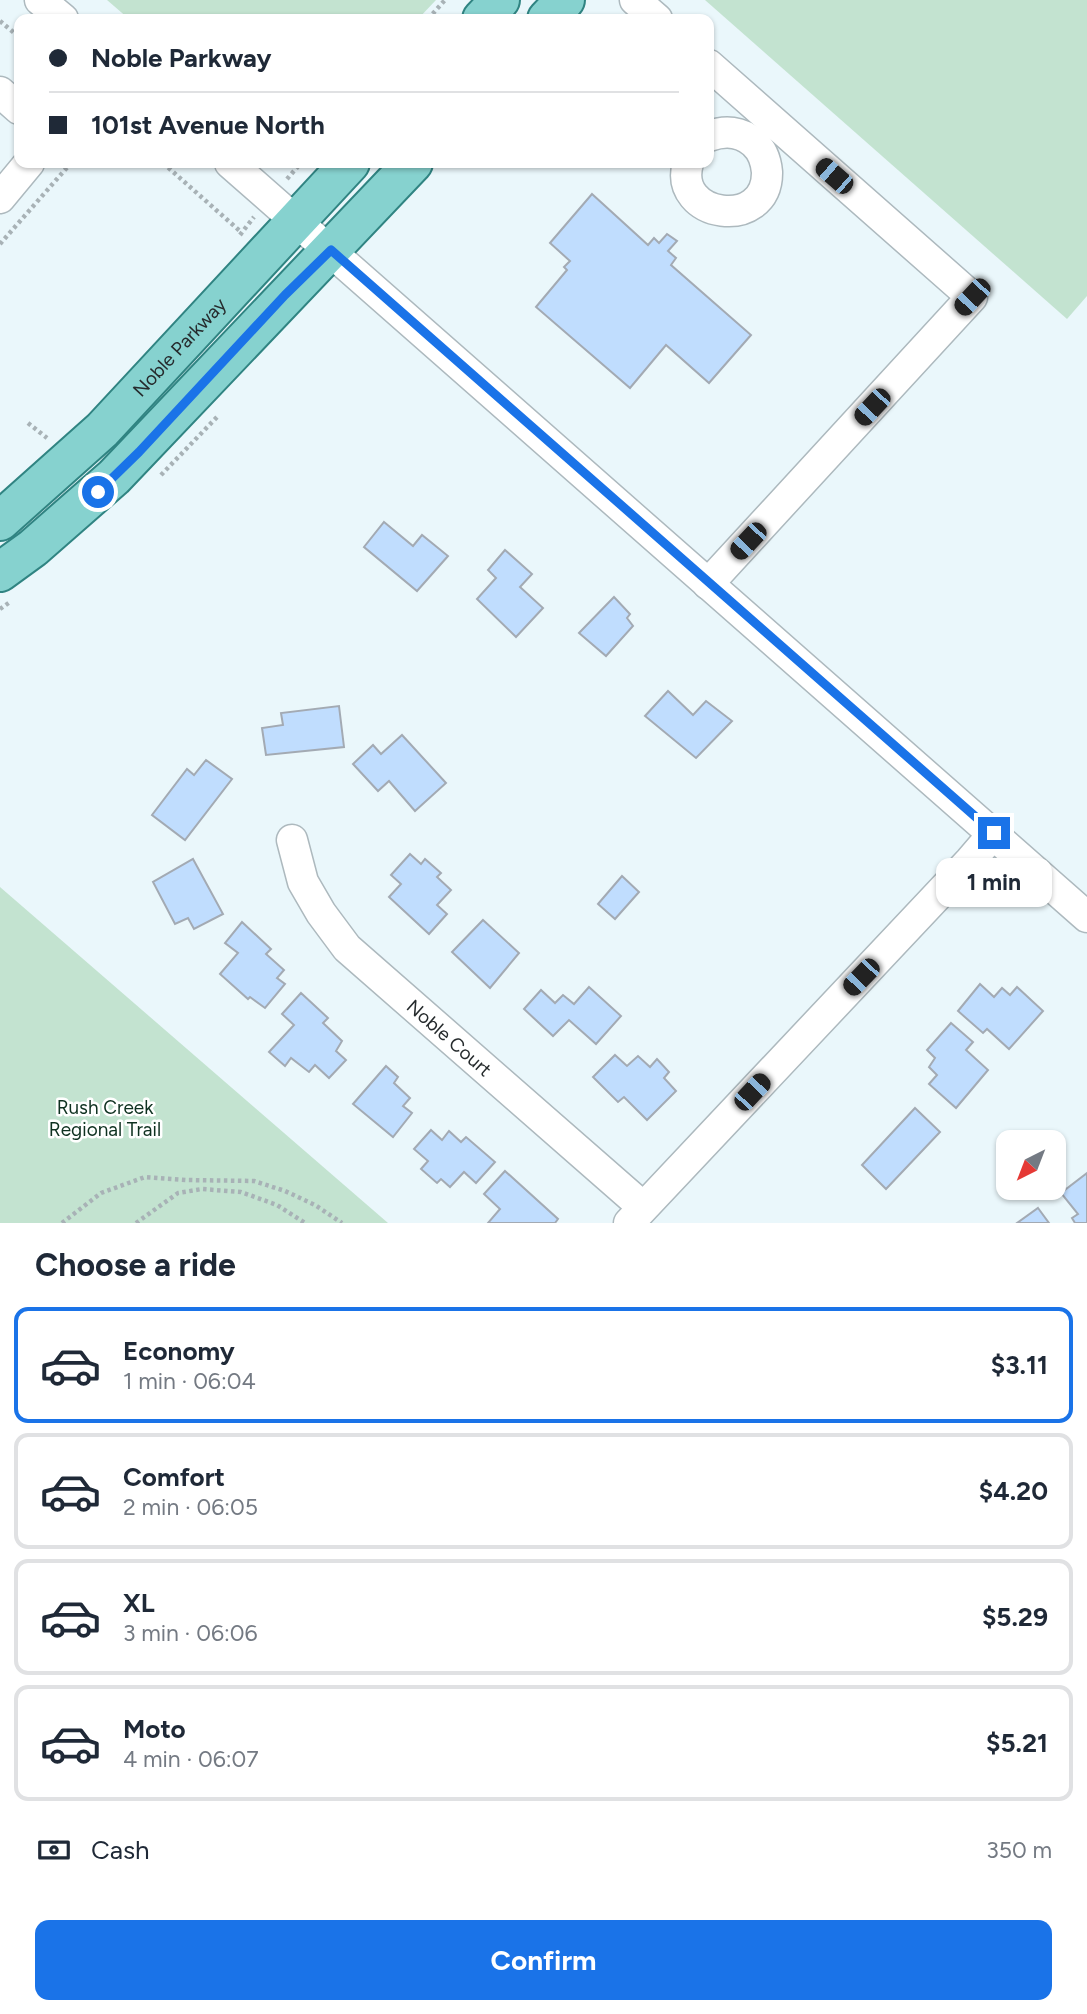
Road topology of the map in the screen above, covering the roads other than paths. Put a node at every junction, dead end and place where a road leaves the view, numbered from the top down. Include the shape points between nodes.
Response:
1 (40, 0) edge
2 (500, 0) edge
3 (565, 0) edge
4 (635, 0) edge
5 (57, 14) edge
6 (487, 14) edge
7 (552, 14) edge
8 (651, 14) edge
9 (714, 71) edge
10 (0, 92) edge
11 (14, 105) edge
12 (714, 134) edge
13 (766, 134) junction
14 (25, 168) edge
15 (236, 168) edge
16 (345, 168) edge
17 (408, 168) edge
18 (688, 168) edge
19 (0, 198) edge
20 (297, 221) junction
21 (331, 250) junction
22 (0, 521) edge
23 (0, 572) edge
24 (708, 584) junction
25 (994, 833) junction
26 (292, 840) dead end
27 (1087, 917) edge
28 (636, 1215) edge

1 - 5 street
2 - 6 main road
3 - 7 main road
4 - 8 street
9 - 13 street
10 - 11 street
12 - 13 street
13 - 18 street via 764,187 758,198 737,211 711,209 700,202 687,181
13 - 24 street via 972,297
14 - 19 street
15 - 20 street
16 - 20 main road, Noble Parkway
17 - 21 main road
20 - 21 street
20 - 22 main road, Noble Parkway via 102,430
21 - 23 main road via 114,478
21 - 24 street
24 - 25 street
25 - 27 street
25 - 28 street
26 - 28 street, Noble Court via 303,882 347,948

